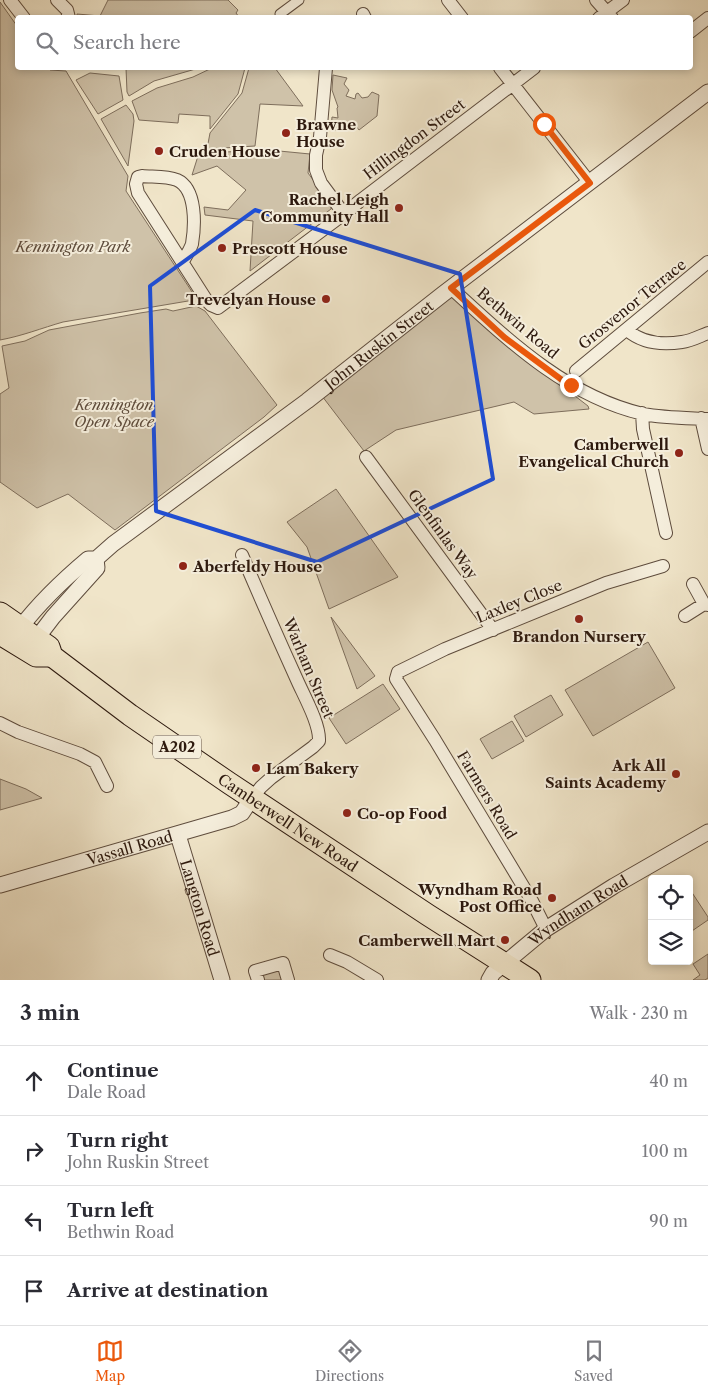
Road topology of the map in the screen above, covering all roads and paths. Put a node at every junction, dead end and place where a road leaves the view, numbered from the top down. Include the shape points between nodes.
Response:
1 (10, 0) edge
2 (57, 0) edge
3 (299, 0) edge
4 (448, 0) edge
5 (596, 0) edge
6 (623, 0) edge
7 (280, 14) dead end
8 (22, 15) edge
9 (68, 15) edge
10 (460, 15) edge
11 (606, 15) edge
12 (708, 18) edge
13 (693, 30) edge
14 (326, 70) edge
15 (502, 70) edge
16 (531, 70) edge
17 (513, 84) junction
18 (708, 92) edge
19 (590, 183) junction
20 (344, 214) junction
21 (183, 261) junction
22 (708, 262) edge
23 (451, 288) junction
24 (627, 330) junction
25 (708, 333) edge
26 (576, 371) dead end
27 (642, 413) junction
28 (704, 418) edge
29 (708, 449) edge
30 (366, 457) dead end
31 (666, 533) dead end
32 (242, 555) dead end
33 (663, 566) dead end
34 (693, 584) dead end
35 (706, 604) edge
36 (0, 613) edge
37 (686, 616) dead end
38 (493, 630) junction
39 (0, 634) edge
40 (26, 638) junction
41 (396, 679) joint
42 (0, 723) edge
43 (107, 786) dead end
44 (252, 798) junction
45 (708, 832) edge
46 (178, 835) junction
47 (0, 885) edge
48 (546, 929) junction
49 (330, 955) dead end
50 (504, 964) junction
51 (222, 980) edge
52 (258, 980) edge
53 (288, 980) edge
54 (377, 980) edge
55 (489, 980) edge
56 (530, 980) edge

1 - 8 street
2 - 9 street
3 - 7 street
4 - 10 street
5 - 11 street
6 - 11 street
12 - 13 street
14 - 20 street via 316,170 321,183
15 - 17 street
16 - 17 street, Hillingdon Street
17 - 19 street
17 - 20 street, Hillingdon Street
18 - 19 street, John Ruskin Street
19 - 23 street, John Ruskin Street
20 - 21 street, Hillingdon Street via 218,308 207,301
21 - 21 street, Hillingdon Street via 192,246 194,206 191,197 182,183 175,179 138,177 138,193
22 - 24 street, Grosvenor Terrace
23 - 27 street, Bethwin Road via 504,337 562,380 595,398
23 - 40 street, John Ruskin Street via 113,544 96,560 97,568 53,617
24 - 25 street via 647,342 683,342
24 - 26 street, Grosvenor Terrace
27 - 28 street, Bethwin Road
27 - 31 street
28 - 29 street
30 - 38 street, Glenfinlas Way
32 - 44 street, Warham Street via 307,703 319,738 319,742 266,782
33 - 38 street, Laxley Close via 606,583
34 - 35 street
35 - 37 street
36 - 40 highway, Camberwell New Road / A202
38 - 41 street, Laxley Close via 445,648 398,672
39 - 40 highway, Camberwell New Road / A202
40 - 44 highway, Camberwell New Road / A202 via 36,656 52,656
41 - 48 street, Farmers Road via 436,740
42 - 43 street via 95,762
44 - 46 street, Vassall Road via 242,813 232,818
44 - 50 highway, Camberwell New Road / A202
45 - 48 street, Wyndham Road
46 - 47 street, Vassall Road
46 - 51 street, Langton Road
48 - 50 street, Wyndham Road
49 - 54 street
50 - 55 street, Wyndham Road
50 - 56 highway, Camberwell New Road / A202
52 - 53 street via 255,971 283,963

